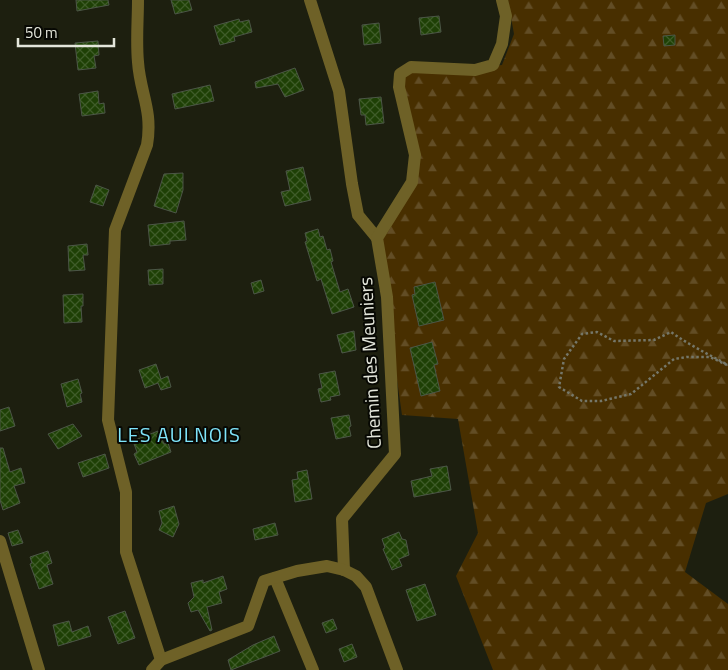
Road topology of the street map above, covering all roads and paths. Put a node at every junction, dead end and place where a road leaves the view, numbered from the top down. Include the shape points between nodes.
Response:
1 (138, 0) edge
2 (310, 0) edge
3 (502, 0) edge
4 (377, 238) junction
5 (728, 365) edge
6 (0, 541) edge
7 (344, 570) junction
8 (275, 578) junction
9 (161, 660) junction
10 (39, 670) edge
11 (152, 670) edge
12 (313, 670) edge
13 (397, 670) edge

1 - 9 street via 138,62 150,130 115,230 108,420 126,492 126,552
2 - 4 street via 339,91 358,215
3 - 4 street via 506,16 502,44 493,65 475,70 411,67 400,74 400,88 415,154 412,182
4 - 7 street, Chemin des Meuniers via 387,297 395,454 342,519
5 - 5 path via 689,346 671,332 654,340 614,341 597,332 582,334 564,360 559,387 582,401 601,402 630,394 674,359 710,357
6 - 10 street
7 - 8 street via 327,566
7 - 13 street via 356,576 366,588
8 - 9 street via 264,581 248,626
8 - 12 street
9 - 11 street

